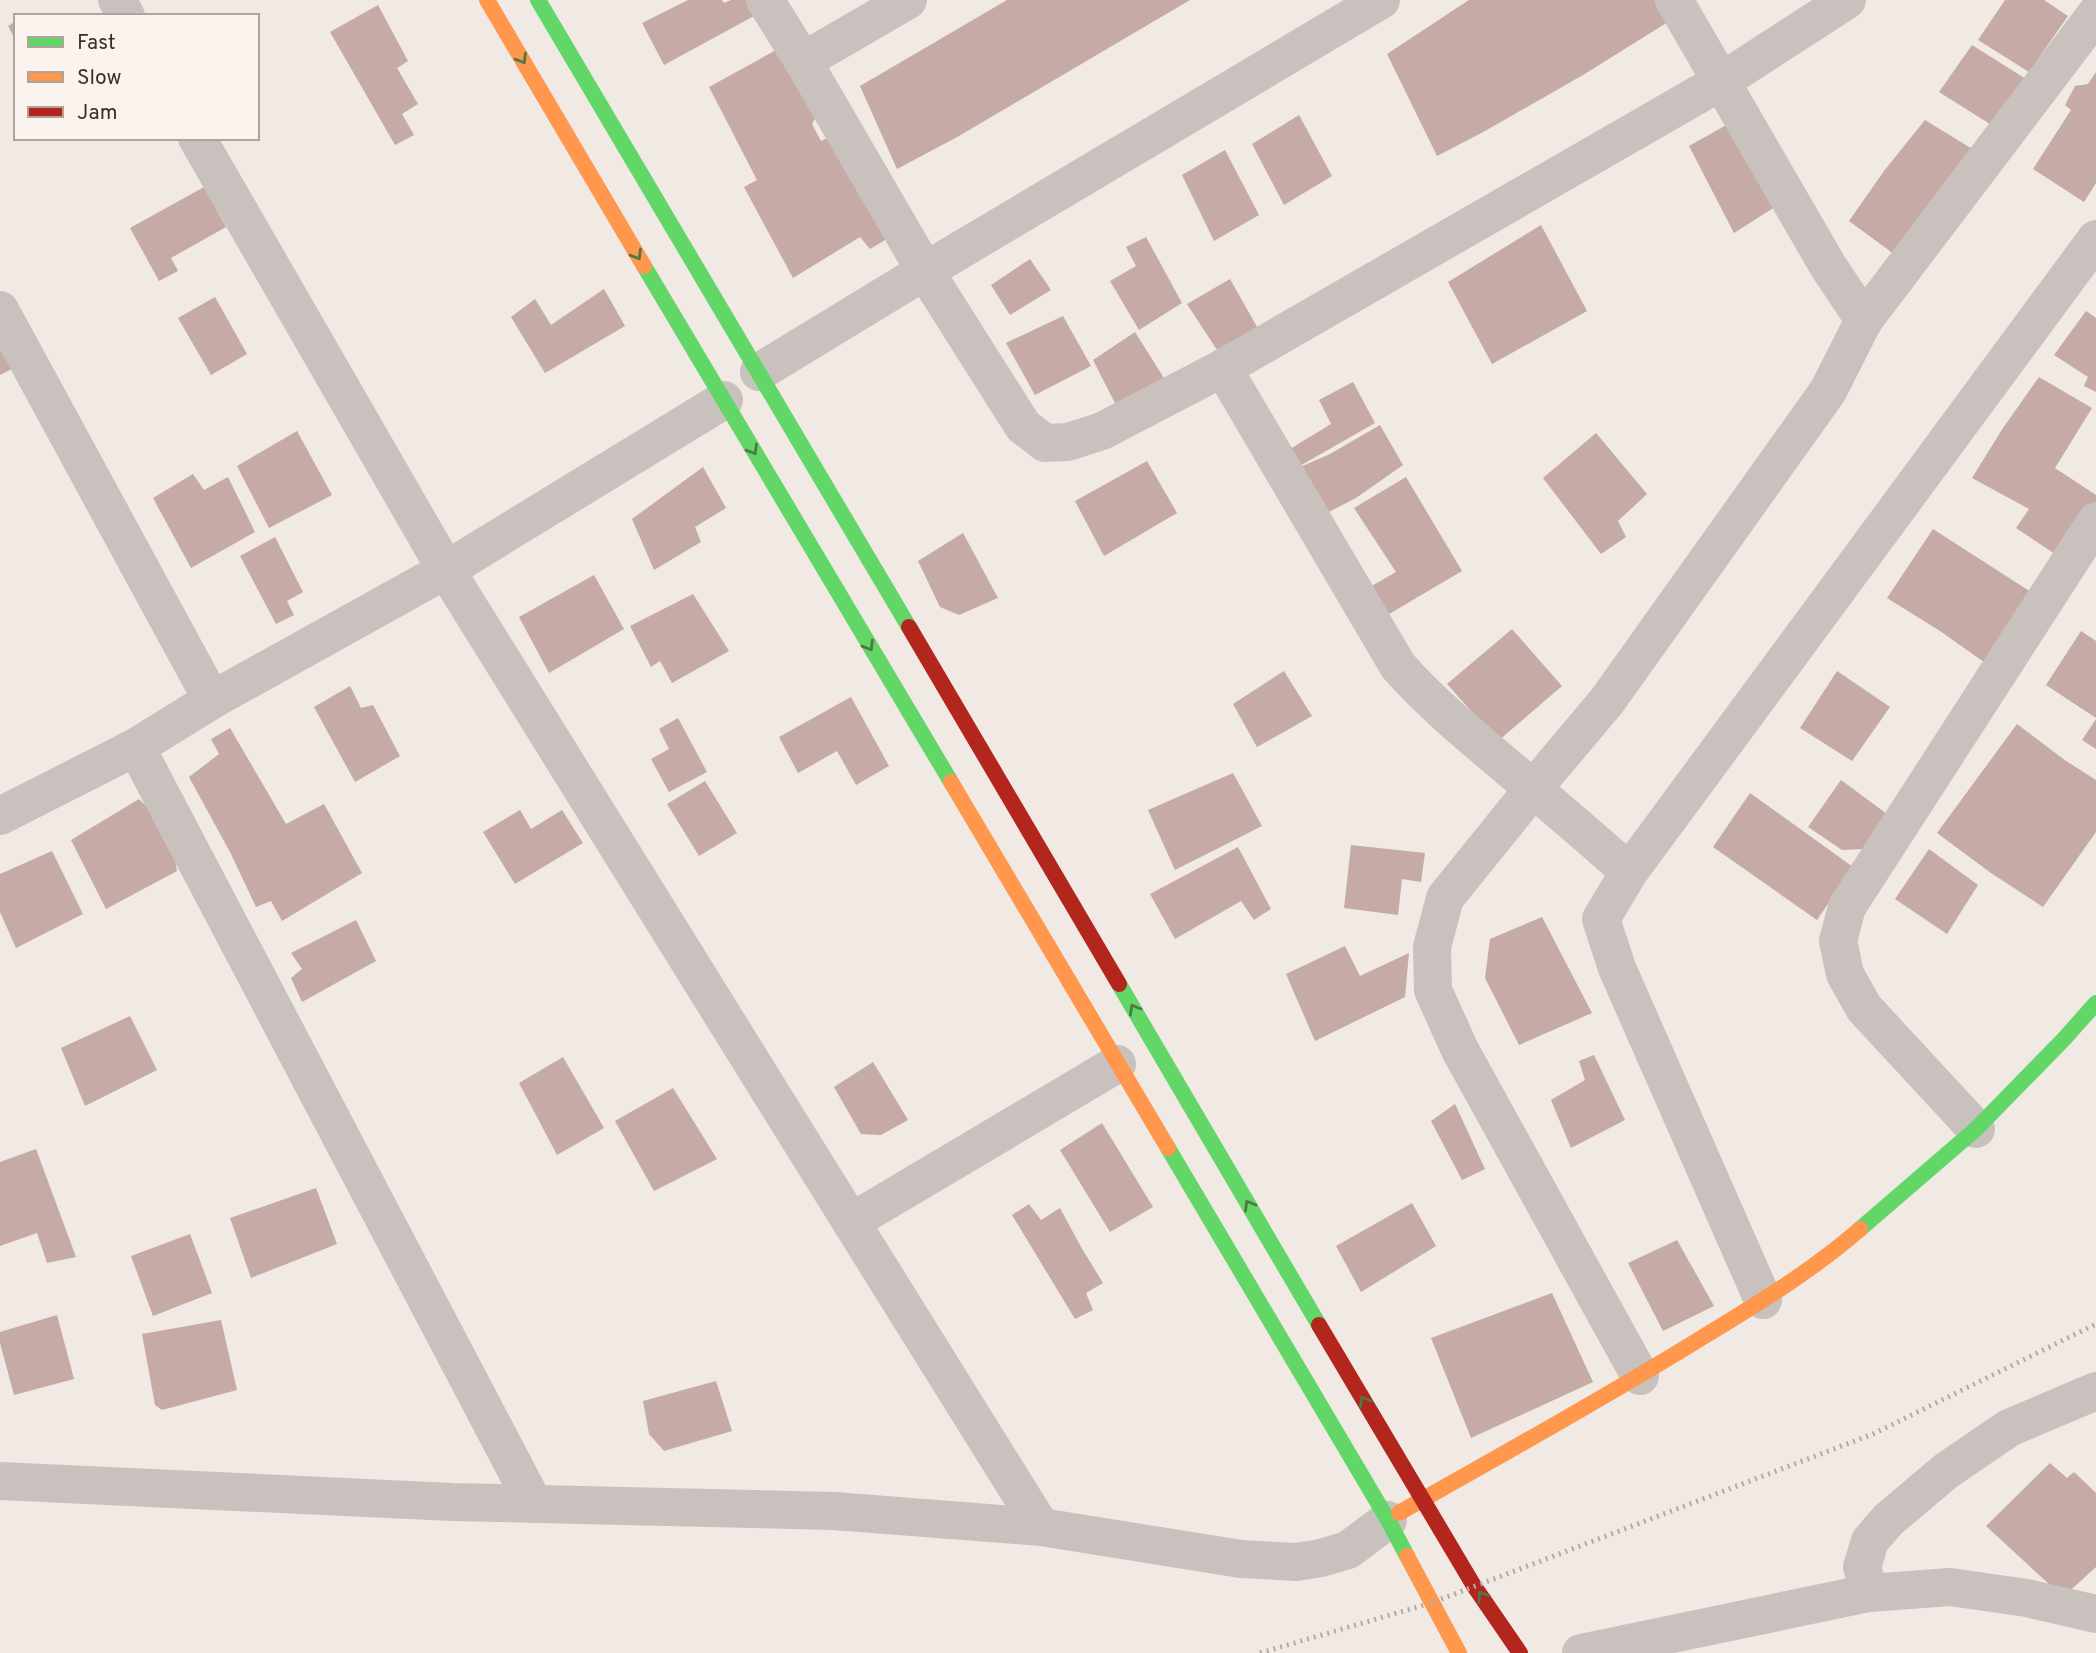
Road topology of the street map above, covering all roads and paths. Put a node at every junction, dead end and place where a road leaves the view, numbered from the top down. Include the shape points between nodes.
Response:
1 (487, 0) edge
2 (538, 0) edge
3 (765, 0) edge
4 (908, 0) edge
5 (1381, 0) edge
6 (1674, 0) edge
7 (1847, 0) edge
8 (2096, 14) edge
9 (803, 61) junction
10 (1722, 81) junction
11 (198, 140) edge
12 (2096, 239) edge
13 (925, 271) junction
14 (0, 310) edge
15 (1864, 320) junction
16 (1223, 368) junction
17 (759, 372) junction
18 (724, 401) junction
19 (2096, 521) edge
20 (446, 570) junction
21 (212, 700) junction
22 (136, 747) junction
23 (1533, 789) junction
24 (0, 816) edge
25 (1629, 873) junction
26 (2096, 1003) edge
27 (1117, 1064) junction
28 (1976, 1129) junction
29 (851, 1222) junction
30 (1763, 1300) junction
31 (1640, 1376) junction
32 (2096, 1391) edge
33 (0, 1481) edge
34 (1423, 1501) junction
35 (534, 1504) junction
36 (1388, 1520) junction
37 (1041, 1527) junction
38 (1869, 1593) junction
39 (2096, 1614) edge
40 (1459, 1653) edge
41 (1520, 1653) edge
42 (1581, 1653) edge

1 -> 18 main road
2 - 17 main road
3 - 9 street
4 - 9 street
5 - 13 street
6 - 10 street
7 - 10 street
8 - 15 street
9 - 13 street
10 - 15 street
10 - 16 street
11 - 20 street
12 - 25 street
13 - 16 street via 1023,426 1045,443 1068,442 1102,431
13 - 17 street
14 - 21 street
15 - 23 street via 1828,391 1607,701
16 - 23 street via 1398,666 1419,690
34 -> 17 main road
18 - 20 street
18 -> 27 main road
19 - 28 street via 1847,907 1838,941 1845,974 1864,1008
20 - 21 street
20 - 29 street
21 - 22 street
22 - 24 street
22 - 35 street
23 - 25 street
23 - 31 street via 1446,898 1432,947 1433,990 1460,1049
25 - 30 street via 1601,919 1617,968
26 - 28 main road
27 - 29 street
27 - 36 main road
28 - 30 main road via 1842,1245
29 - 37 street
30 - 31 main road
31 - 34 main road
32 - 38 street via 2008,1428 1946,1471 1888,1520 1870,1541 1862,1566
33 - 35 street
34 - 36 main road
41 -> 34 main road
35 - 37 street via 834,1511
36 - 37 street via 1348,1550 1296,1562 1241,1559
36 - 40 main road
38 - 39 street via 1950,1587
38 - 42 street

